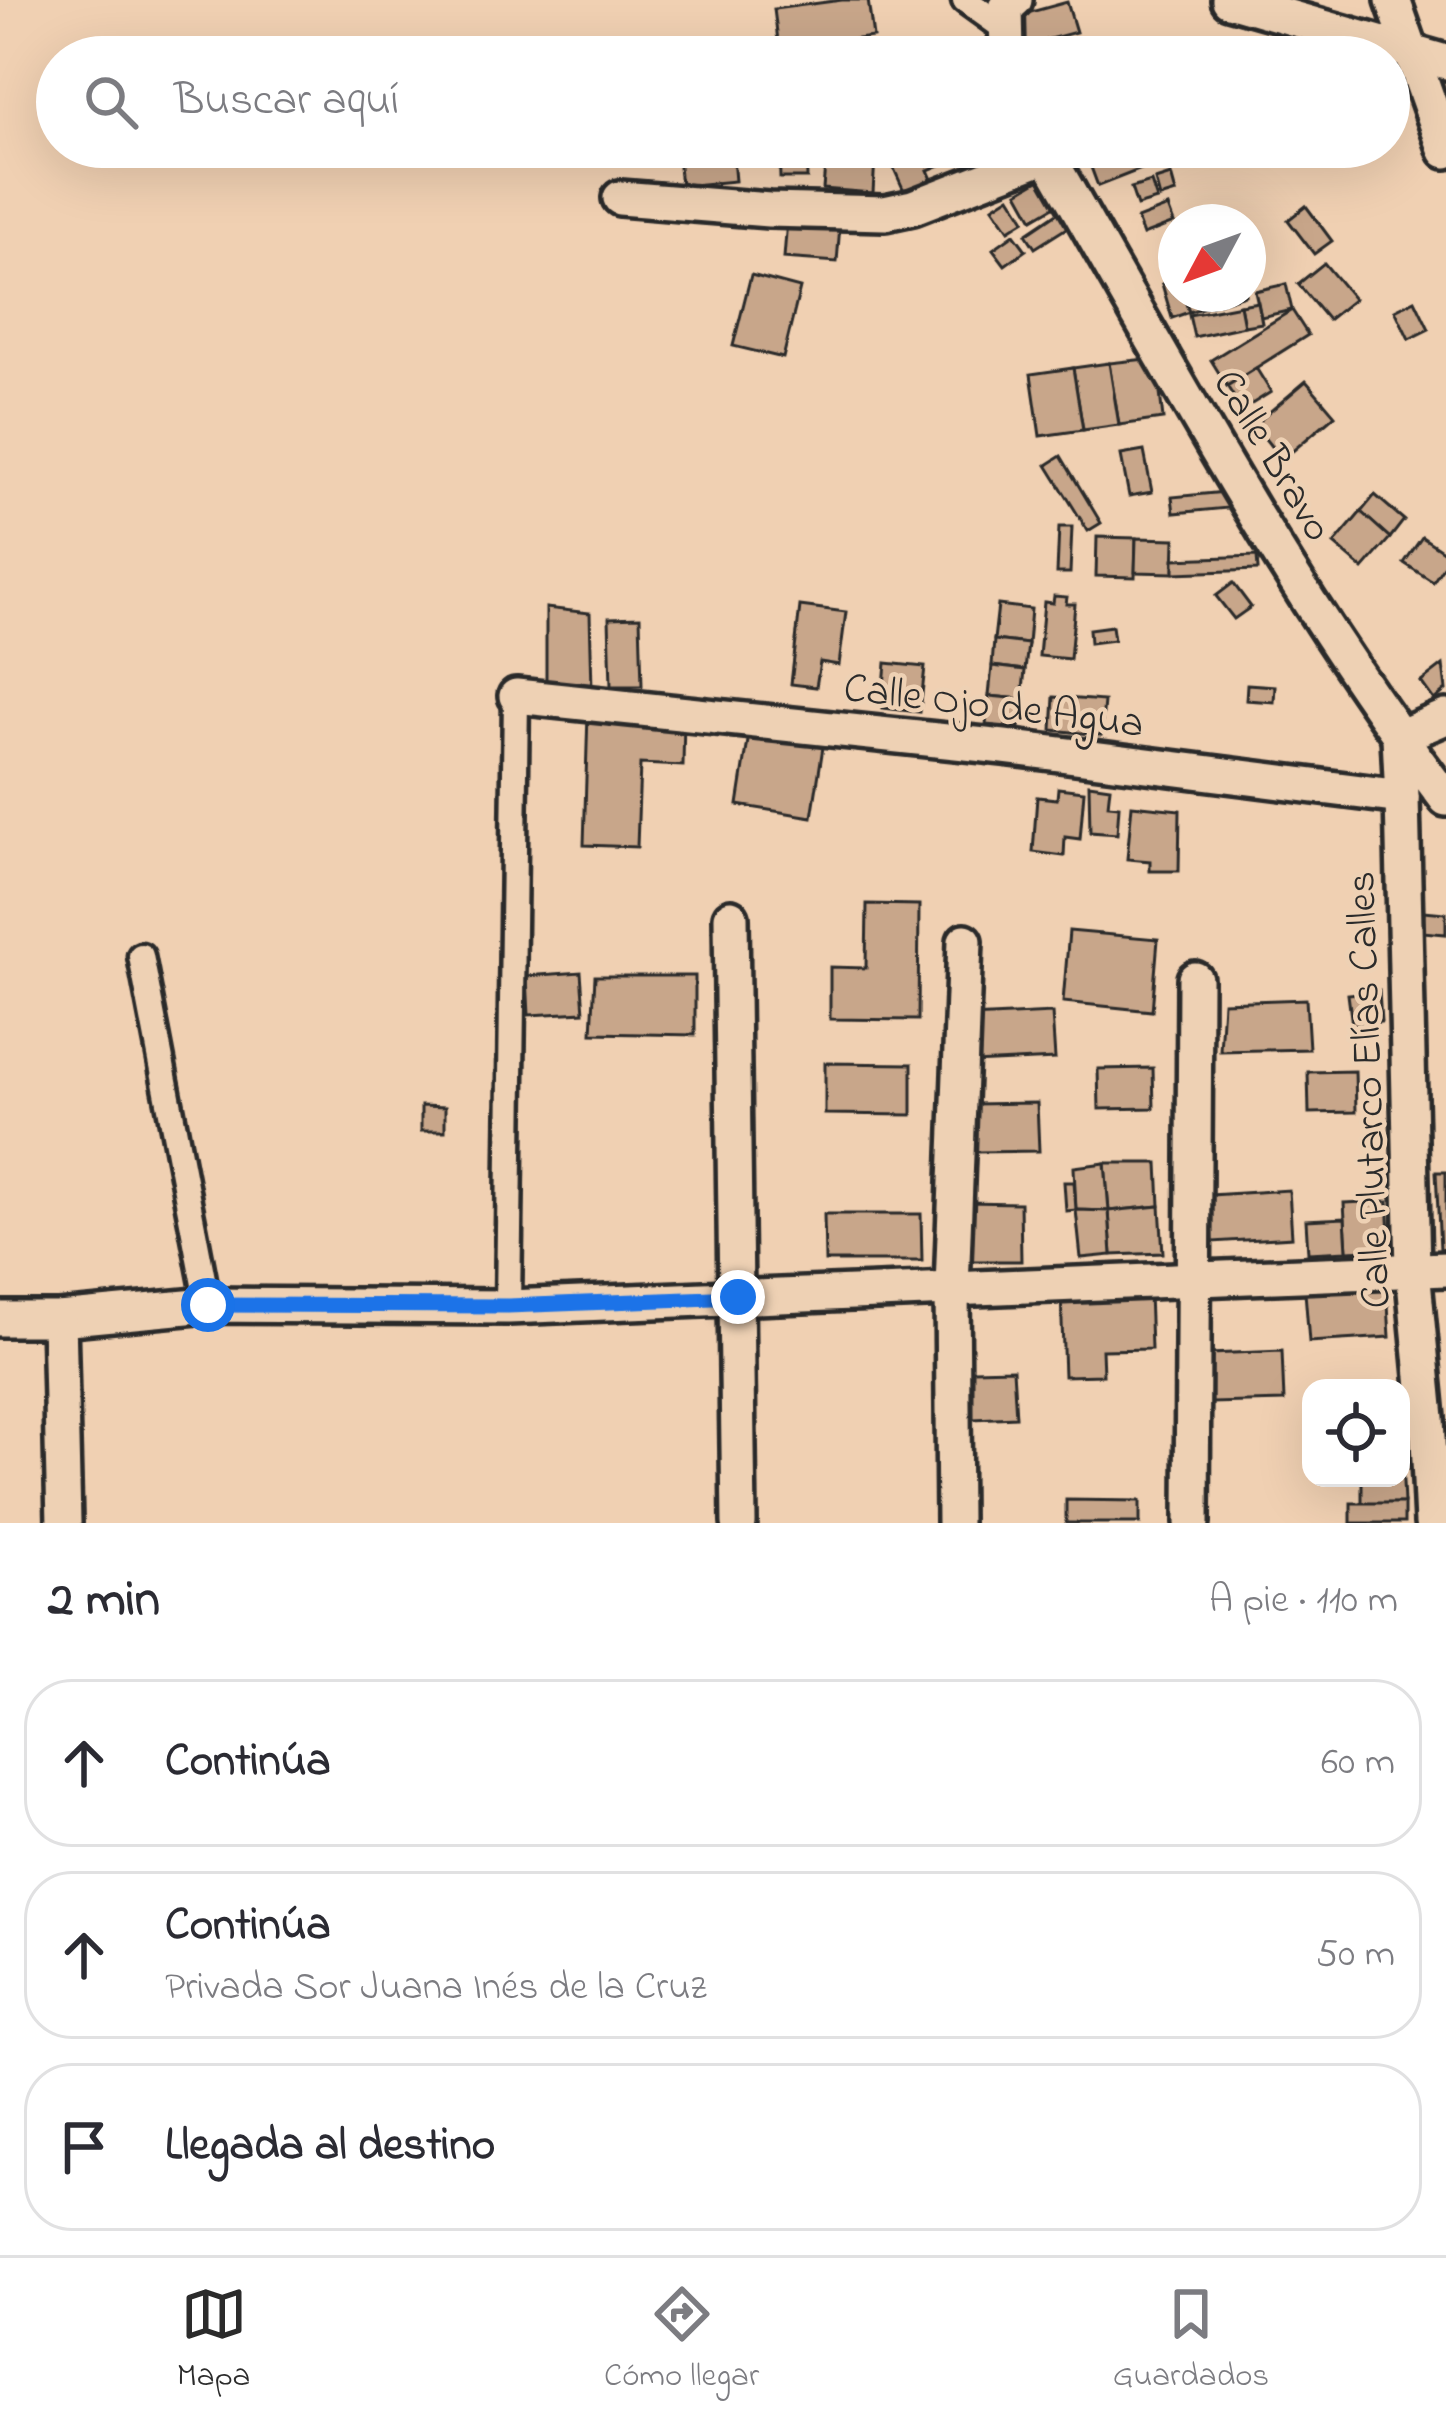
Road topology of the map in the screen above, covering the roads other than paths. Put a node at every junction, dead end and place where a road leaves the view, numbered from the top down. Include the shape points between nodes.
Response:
1 (964, 0) edge
2 (1229, 0) edge
3 (1393, 0) edge
4 (1009, 28) edge
5 (1359, 36) edge
6 (1405, 36) edge
7 (1410, 50) edge
8 (1410, 53) edge
9 (1446, 62) edge
10 (1446, 151) edge
11 (1005, 168) edge
12 (1055, 168) edge
13 (620, 198) dead end
14 (516, 696) joint
15 (1446, 717) edge
16 (1399, 737) junction
17 (1402, 797) junction
18 (1446, 799) edge
19 (731, 917) dead end
20 (964, 941) dead end
21 (141, 956) dead end
22 (1195, 979) dead end
23 (1430, 1270) edge
24 (1193, 1276) junction
25 (952, 1289) junction
26 (738, 1297) junction
27 (208, 1305) junction
28 (508, 1306) junction
29 (0, 1319) edge
30 (59, 1319) junction
31 (64, 1523) edge
32 (739, 1523) edge
33 (955, 1523) edge
34 (1192, 1523) edge
35 (1432, 1523) edge

1 - 4 street
2 - 5 street
3 - 6 street
7 - 9 street
8 - 10 street
11 - 13 street via 885,213
12 - 16 street, Calle Bravo via 1280,552
14 - 17 street, Calle Ojo de Agua
14 - 28 street
15 - 16 street
16 - 17 street
16 - 18 street, Calle Bravo
17 - 23 street, Calle Plutarco Elías Calles
19 - 26 street
20 - 25 street
21 - 27 street
22 - 24 street
23 - 24 street
23 - 35 street, Calle Plutarco Elías Calles
24 - 25 street
24 - 34 street
25 - 26 street
25 - 33 street
26 - 28 street
26 - 32 street
27 - 28 street
27 - 30 street
29 - 30 street
30 - 31 street

